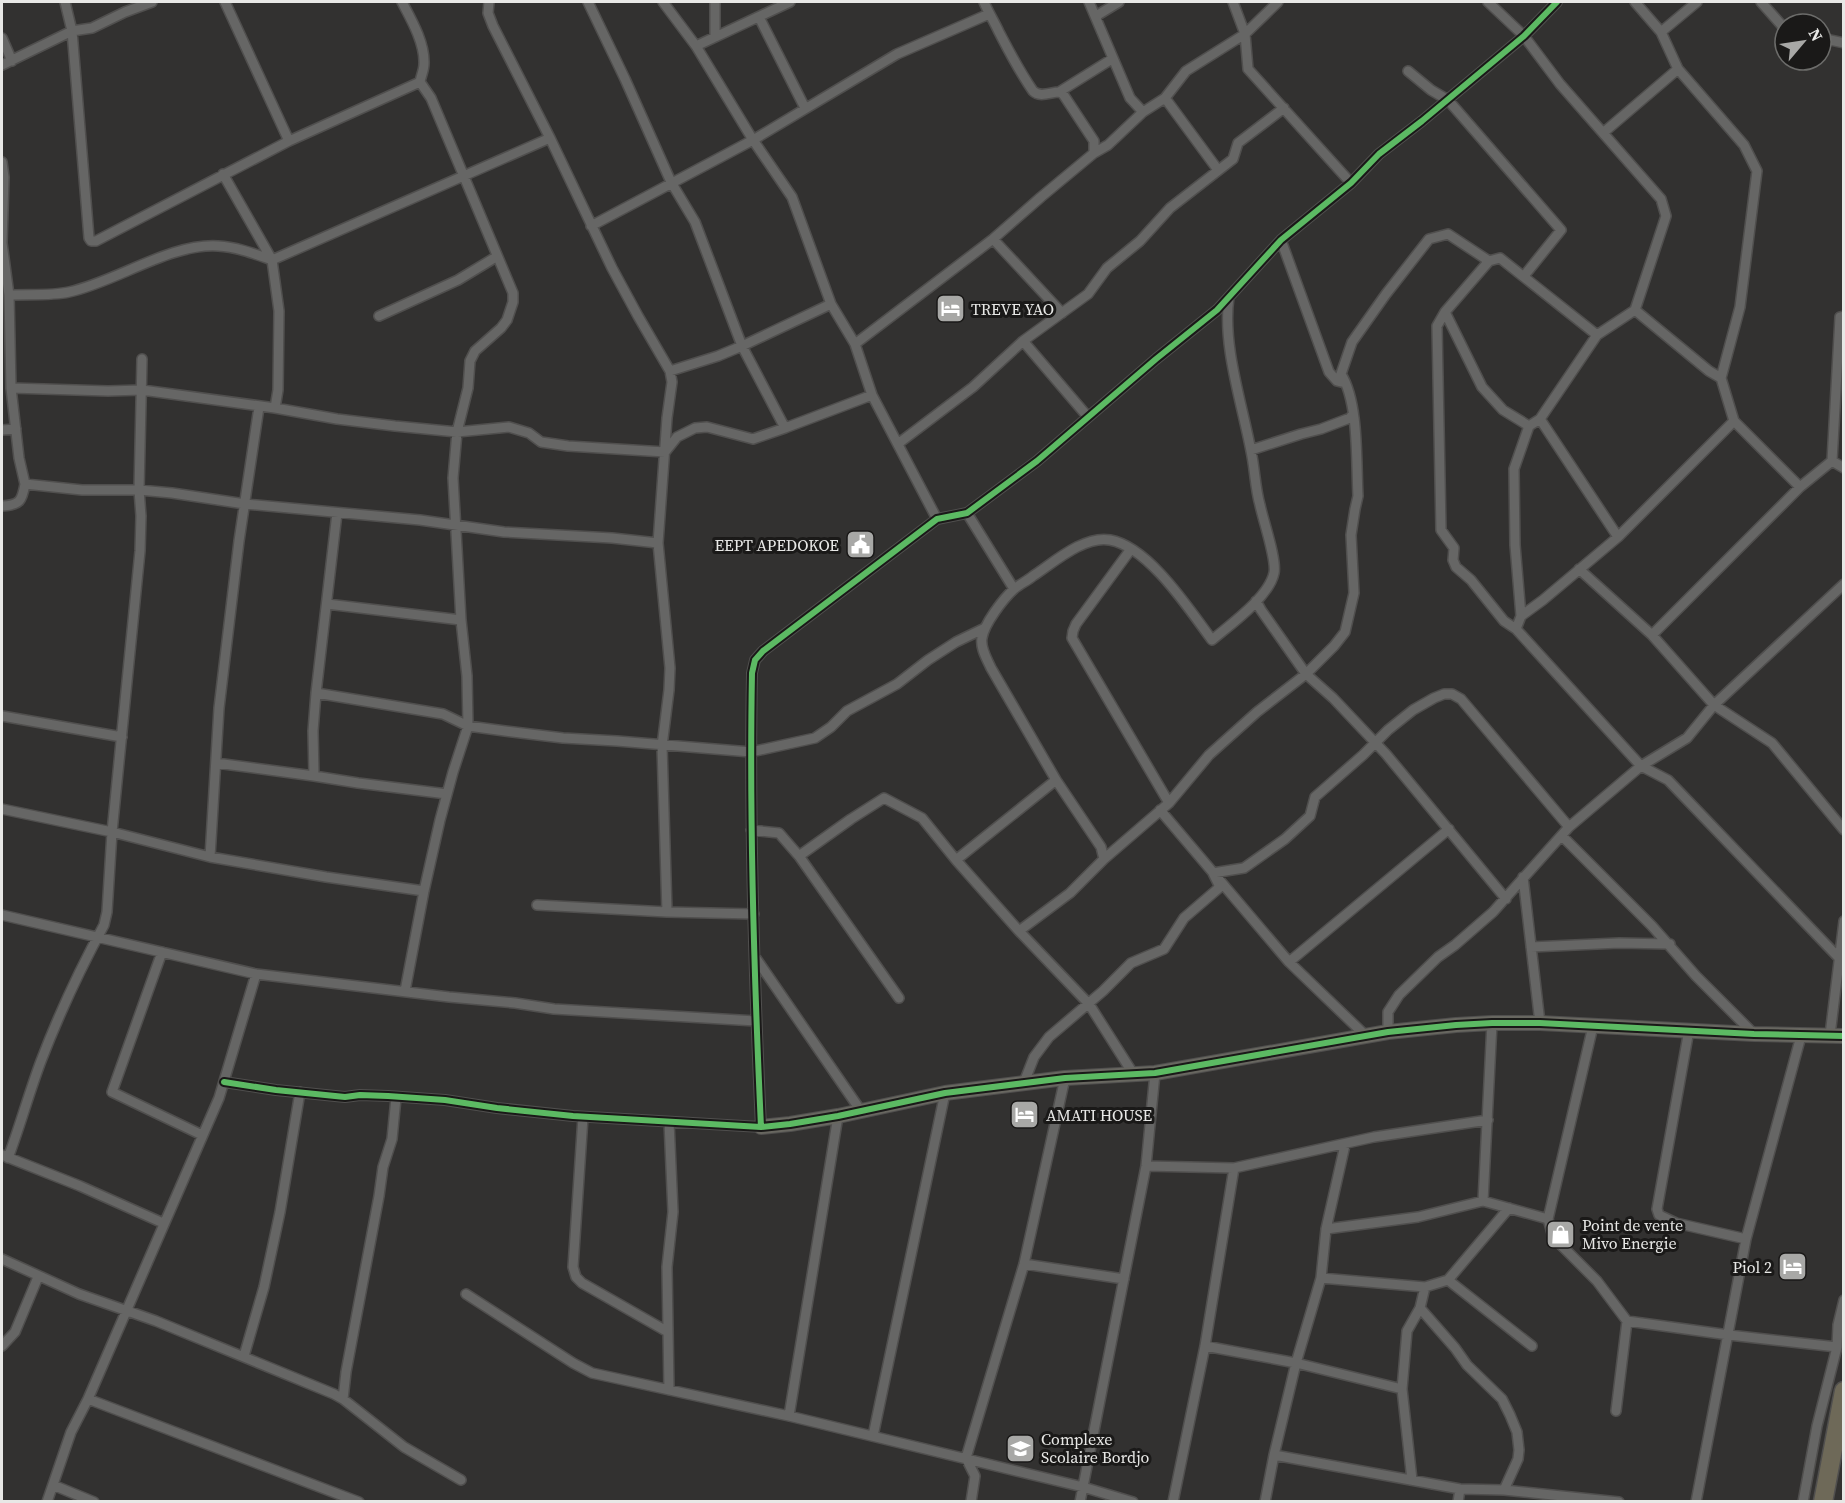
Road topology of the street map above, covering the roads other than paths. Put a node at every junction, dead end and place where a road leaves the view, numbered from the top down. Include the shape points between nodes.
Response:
1 (66, 2) edge
2 (152, 2) edge
3 (225, 2) edge
4 (402, 2) edge
5 (490, 2) edge
6 (588, 2) edge
7 (663, 2) edge
8 (715, 2) edge
9 (790, 2) edge
10 (984, 2) edge
11 (1089, 2) edge
12 (1119, 2) edge
13 (1233, 2) edge
14 (1278, 2) edge
15 (1488, 2) edge
16 (1557, 2) edge
17 (1635, 2) edge
18 (1697, 2) edge
19 (1761, 2) edge
20 (988, 14) junction
21 (1096, 16) junction
22 (1773, 16) edge
23 (759, 17) junction
24 (72, 31) junction
25 (1661, 32) junction
26 (1245, 34) junction
27 (1524, 36) junction
28 (715, 37) junction
29 (2, 38) edge
30 (696, 46) junction
31 (1112, 58) junction
32 (12, 61) junction
33 (2, 65) edge
34 (1678, 69) junction
35 (1408, 70) dead end
36 (420, 82) junction
37 (1059, 92) junction
38 (1165, 98) junction
39 (1448, 100) junction
40 (806, 108) junction
41 (1284, 108) junction
42 (1143, 112) junction
43 (1603, 133) junction
44 (550, 138) junction
45 (753, 140) junction
46 (289, 141) junction
47 (1094, 153) junction
48 (2, 162) edge
49 (1218, 170) junction
50 (223, 174) junction
51 (464, 175) junction
52 (672, 182) junction
53 (1351, 183) junction
54 (591, 226) junction
55 (993, 239) junction
56 (1281, 240) junction
57 (2, 243) edge
58 (496, 256) junction
59 (272, 260) junction
60 (1489, 261) junction
61 (1524, 276) junction
62 (9, 296) junction
63 (1229, 296) junction
64 (831, 304) junction
65 (1635, 310) junction
66 (1445, 312) junction
67 (1062, 313) junction
68 (379, 316) dead end
69 (1844, 316) edge
70 (1597, 335) junction
71 (1023, 341) junction
72 (855, 344) junction
73 (742, 346) junction
74 (142, 359) dead end
75 (670, 371) junction
76 (1341, 374) junction
77 (1721, 378) junction
78 (12, 388) junction
79 (142, 390) junction
80 (872, 395) junction
81 (259, 407) junction
82 (275, 408) junction
83 (1353, 414) junction
84 (1088, 417) junction
85 (1540, 419) junction
86 (1734, 421) junction
87 (1528, 426) junction
88 (784, 428) junction
89 (15, 429) junction
90 (2, 430) edge
91 (458, 432) junction
92 (899, 443) junction
93 (1251, 450) junction
94 (665, 452) junction
95 (1832, 461) junction
96 (1844, 468) edge
97 (25, 484) junction
98 (1800, 487) junction
99 (139, 490) junction
100 (245, 504) junction
101 (2, 506) edge
102 (337, 513) junction
103 (967, 513) junction
104 (937, 519) junction
105 (455, 525) junction
106 (1618, 537) junction
107 (658, 543) junction
108 (1131, 549) junction
109 (1579, 569) junction
110 (1844, 584) edge
111 (1014, 589) junction
112 (1256, 601) junction
113 (327, 604) junction
114 (1521, 616) junction
115 (461, 620) junction
116 (985, 628) junction
117 (1516, 629) junction
118 (1652, 635) junction
119 (1306, 674) junction
120 (316, 693) junction
121 (1714, 705) junction
122 (2, 716) edge
123 (468, 726) junction
124 (122, 737) junction
125 (1375, 742) junction
126 (662, 746) junction
127 (751, 752) junction
128 (216, 763) junction
129 (1641, 766) junction
130 (314, 776) junction
131 (1056, 780) junction
132 (447, 794) junction
133 (1169, 803) junction
134 (2, 809) edge
135 (1160, 810) junction
136 (1569, 826) junction
137 (1449, 829) junction
138 (751, 830) junction
139 (1844, 830) edge
140 (112, 832) junction
141 (1562, 836) junction
142 (799, 856) junction
143 (210, 857) junction
144 (956, 860) junction
145 (1104, 860) junction
146 (1214, 873) junction
147 (1523, 877) junction
148 (424, 891) junction
149 (1506, 899) junction
150 (537, 905) dead end
151 (667, 912) junction
152 (754, 914) junction
153 (2, 915) edge
154 (1844, 921) edge
155 (1019, 931) junction
156 (97, 938) junction
157 (1670, 944) junction
158 (1531, 947) junction
159 (162, 952) junction
160 (756, 957) junction
161 (1840, 959) junction
162 (1288, 962) junction
163 (256, 974) junction
164 (405, 991) junction
165 (898, 998) dead end
166 (1089, 1004) junction
167 (756, 1020) junction
168 (1492, 1023) junction
169 (1539, 1023) junction
170 (1593, 1026) junction
171 (1689, 1030) junction
172 (1388, 1032) junction
173 (1754, 1034) junction
174 (1801, 1035) junction
175 (1837, 1035) edge
176 (1366, 1036) junction
177 (1155, 1073) junction
178 (1134, 1075) junction
179 (1065, 1078) junction
180 (224, 1082) junction
181 (1023, 1085) junction
182 (300, 1092) junction
183 (945, 1093) junction
184 (396, 1098) junction
185 (861, 1111) junction
186 (838, 1116) junction
187 (583, 1117) junction
188 (1488, 1120) junction
189 (669, 1122) junction
190 (761, 1127) junction
191 (202, 1135) junction
192 (1345, 1145) junction
193 (5, 1157) edge
194 (1146, 1166) junction
195 (1234, 1168) junction
196 (1483, 1201) junction
197 (1509, 1208) junction
198 (1548, 1219) junction
199 (164, 1223) junction
200 (1326, 1229) junction
201 (1746, 1239) junction
202 (2, 1259) edge
203 (1024, 1264) junction
204 (38, 1277) junction
205 (1321, 1278) junction
206 (1124, 1279) junction
207 (1448, 1280) junction
208 (1425, 1287) junction
209 (466, 1294) dead end
210 (1844, 1300) edge
211 (1420, 1308) junction
212 (126, 1311) junction
213 (1627, 1321) junction
214 (668, 1332) junction
215 (1729, 1335) junction
216 (2, 1346) edge
217 (1205, 1346) junction
218 (1532, 1346) dead end
219 (1837, 1347) junction
220 (244, 1356) junction
221 (1296, 1363) junction
222 (1402, 1389) junction
223 (669, 1390) junction
224 (1844, 1391) edge
225 (88, 1399) junction
226 (343, 1399) junction
227 (1616, 1411) dead end
228 (789, 1416) junction
229 (873, 1436) junction
230 (1274, 1455) junction
231 (966, 1458) junction
232 (461, 1480) dead end
233 (1412, 1480) junction
234 (53, 1485) junction
235 (1083, 1487) junction
236 (1460, 1489) junction
237 (1504, 1490) junction
238 (354, 1500) edge
239 (47, 1502) edge
240 (94, 1502) edge
241 (971, 1502) edge
242 (1080, 1502) edge
243 (1133, 1502) edge
244 (1173, 1502) edge
245 (1265, 1502) edge
246 (1458, 1502) edge
247 (1618, 1502) edge
248 (1696, 1502) edge
249 (1803, 1502) edge
250 (1824, 1502) edge

1 - 24 street
2 - 24 street via 92,28
3 - 46 street
4 - 36 street via 420,44 424,64
5 - 44 street via 488,13
6 - 52 street
7 - 30 street
8 - 28 street
9 - 23 street
10 - 20 street
11 - 21 street
12 - 21 street
13 - 26 street
14 - 26 street
15 - 27 street
16 - 27 street
17 - 25 street
18 - 25 street
19 - 22 street
20 - 37 street via 1016,68 1033,91 1041,95
20 - 40 street via 897,54
21 - 31 street
23 - 28 street
23 - 40 street
24 - 32 street
24 - 50 street via 91,241
25 - 34 street
26 - 38 street via 1186,71
26 - 41 street via 1248,69
27 - 39 street
27 - 43 street
28 - 30 street
29 - 32 street
30 - 45 street
31 - 37 street
31 - 42 street via 1130,98
32 - 33 street
34 - 43 street
34 - 77 street via 1744,145 1757,171 1740,307
35 - 39 street
36 - 46 street
36 - 51 street via 431,98
37 - 47 street via 1089,133
38 - 42 street
38 - 49 street
39 - 53 street via 1379,154
39 - 61 street via 1561,230
40 - 45 street
41 - 49 street via 1238,143 1233,159
41 - 53 street
42 - 47 street
43 - 65 street via 1661,199 1666,216
44 - 51 street
44 - 54 street
45 - 52 street
45 - 64 street via 792,197
46 - 50 street
47 - 55 street
48 - 57 street
49 - 67 street via 1170,208 1140,241 1107,268 1088,294
50 - 59 street
51 - 58 street
51 - 59 street
52 - 54 street
52 - 73 street via 695,222
53 - 56 street
54 - 75 street
55 - 67 street
55 - 72 street
56 - 63 street
56 - 76 street via 1329,372 1341,382
57 - 62 street
58 - 68 street via 458,280
58 - 91 street via 513,293 513,302 507,320 470,361
59 - 62 street via 238,249 201,246 69,292
59 - 82 street via 279,311
60 - 61 street via 1500,258
60 - 66 street
60 - 76 street via 1448,234 1429,239 1352,342
61 - 70 street
62 - 78 street
63 - 84 street
63 - 93 street via 1227,323
64 - 72 street
64 - 73 street
65 - 70 street
65 - 77 street
66 - 87 street via 1482,387 1503,410
66 - 117 street via 1437,326 1441,530 1454,548 1456,567 1504,621
67 - 71 street
69 - 95 street via 1840,317
70 - 85 street
71 - 84 street
71 - 92 street via 973,387
72 - 80 street
73 - 75 street
73 - 88 street
74 - 79 street
75 - 94 street
76 - 83 street via 1348,386
77 - 86 street
78 - 79 street
78 - 89 street
79 - 81 street
79 - 99 street
80 - 88 street
80 - 92 street
81 - 82 street
81 - 100 street
82 - 91 street
83 - 93 street via 1321,429
83 - 119 street via 1358,496 1351,535 1354,593 1345,632
84 - 103 street
85 - 87 street
85 - 106 street
86 - 98 street
86 - 106 street
87 - 114 street via 1514,469
88 - 94 street via 753,439 706,427 694,428 676,437
89 - 90 street
89 - 97 street
91 - 94 street via 509,427 529,433 541,442
91 - 105 street via 453,478
92 - 104 street
93 - 112 street via 1274,571
94 - 107 street
95 - 96 street
95 - 98 street
97 - 99 street via 88,491
97 - 101 street via 20,501
98 - 118 street
99 - 100 street
99 - 124 street via 140,551
100 - 102 street
100 - 128 street via 219,708
102 - 105 street
102 - 113 street
103 - 104 street
103 - 111 street
104 - 127 street via 755,660
105 - 107 street
105 - 115 street
106 - 109 street
107 - 126 street via 670,668
108 - 111 street via 1109,540 1076,547
108 - 112 street via 1147,559 1212,640
108 - 133 street via 1076,624 1072,638
109 - 114 street
109 - 118 street
110 - 121 street
111 - 116 street
112 - 119 street
113 - 115 street
113 - 120 street
114 - 117 street
115 - 123 street
116 - 127 street via 847,711 815,738
116 - 131 street via 981,640 984,653
117 - 129 street
118 - 121 street
119 - 125 street
119 - 133 street via 1220,745
120 - 123 street via 443,714
120 - 130 street
121 - 129 street via 1687,738
121 - 139 street via 1772,742
122 - 124 street
123 - 126 street
123 - 132 street
124 - 140 street
125 - 136 street via 1428,701 1444,694 1456,696
125 - 137 street
125 - 146 street via 1315,797 1310,816 1285,839 1244,868
126 - 127 street
126 - 151 street
127 - 138 street
128 - 130 street
128 - 143 street
129 - 136 street
129 - 161 street via 1668,780
130 - 132 street
131 - 144 street
131 - 145 street via 1101,847
132 - 148 street
133 - 135 street
134 - 140 street
135 - 145 street
135 - 146 street
136 - 141 street
137 - 149 street
137 - 162 street
138 - 142 street via 779,833
138 - 152 street
140 - 143 street
140 - 156 street via 107,912
141 - 147 street
141 - 157 street
142 - 144 street via 884,798 922,818
142 - 165 street
143 - 148 street
144 - 155 street
145 - 155 street via 1070,893
146 - 162 street
146 - 166 street via 1220,887 1184,918 1164,949 1131,963
147 - 149 street
147 - 158 street
148 - 164 street
149 - 172 street via 1399,995 1388,1012
150 - 151 street
151 - 152 street
152 - 160 street
153 - 156 street
154 - 161 street
155 - 166 street
156 - 159 street
156 - 193 street via 59,1017
157 - 158 street
157 - 173 street
158 - 169 street
159 - 163 street
159 - 191 street via 112,1092
160 - 167 street
160 - 185 street
161 - 175 street
162 - 176 street
163 - 164 street
163 - 180 street
164 - 167 street via 554,1009
166 - 178 street
166 - 181 street via 1049,1037 1034,1057
167 - 190 street
168 - 169 street
168 - 172 street
168 - 188 street
169 - 170 street
170 - 171 street
170 - 198 street
171 - 173 street
171 - 201 street via 1657,1209 1659,1215 1676,1223
172 - 176 street
173 - 174 street
174 - 175 street
174 - 201 street
176 - 177 street
177 - 178 street
177 - 194 street
178 - 179 street
179 - 181 street
179 - 203 street
180 - 182 street
180 - 191 street
181 - 183 street
182 - 184 street
182 - 220 street via 280,1212
183 - 185 street
183 - 229 street
184 - 187 street
184 - 226 street via 392,1139 383,1167
185 - 186 street
186 - 190 street
186 - 228 street
187 - 189 street
187 - 214 street via 574,1273 582,1283
188 - 192 street
188 - 196 street
189 - 190 street
189 - 214 street via 673,1212 667,1267
191 - 199 street
192 - 195 street
192 - 200 street
193 - 199 street
194 - 195 street
194 - 206 street
195 - 217 street
196 - 197 street
196 - 200 street via 1418,1217
197 - 198 street
197 - 207 street
198 - 213 street via 1553,1238 1598,1281
199 - 212 street
200 - 205 street
201 - 215 street
202 - 204 street
203 - 206 street
203 - 231 street
204 - 212 street
204 - 216 street via 15,1332
205 - 208 street
205 - 221 street
206 - 235 street
207 - 208 street
207 - 218 street
208 - 211 street
209 - 223 street via 583,1369
210 - 219 street
211 - 222 street via 1407,1330
211 - 237 street via 1467,1365 1502,1399 1510,1415 1519,1450
212 - 220 street
212 - 225 street
213 - 215 street
213 - 227 street
214 - 223 street
215 - 219 street
215 - 248 street
217 - 221 street
217 - 244 street
219 - 249 street
220 - 226 street
221 - 222 street
221 - 230 street
222 - 233 street
223 - 228 street
224 - 250 highway
225 - 234 street
225 - 238 street
226 - 232 street via 393,1440
228 - 229 street
229 - 231 street
230 - 233 street
230 - 245 street
231 - 235 street
231 - 241 street via 975,1476
233 - 236 street
234 - 239 street
234 - 240 street
235 - 242 street
235 - 243 street
236 - 237 street
236 - 246 street
237 - 247 street

